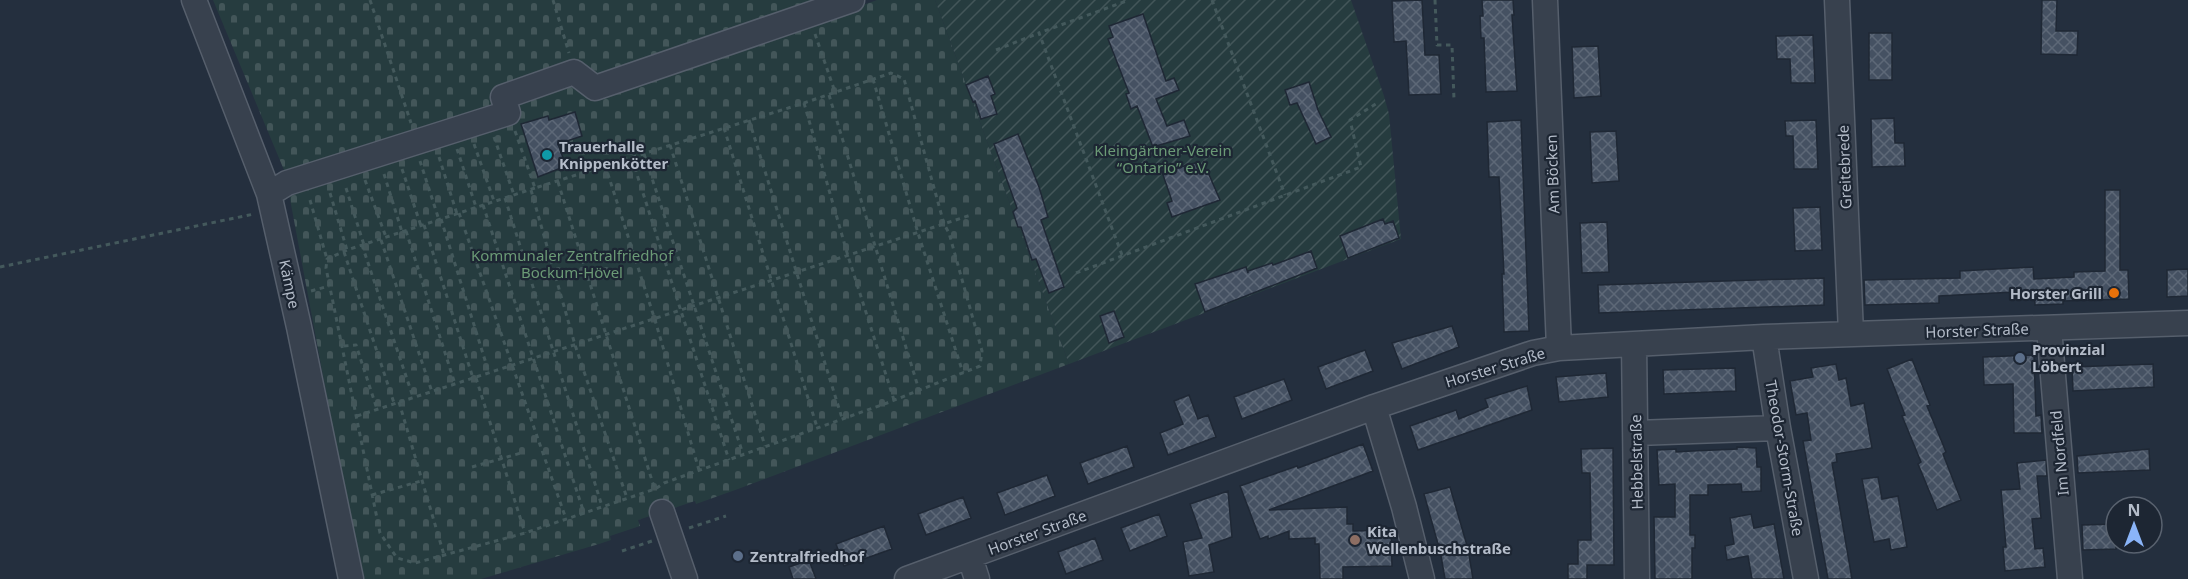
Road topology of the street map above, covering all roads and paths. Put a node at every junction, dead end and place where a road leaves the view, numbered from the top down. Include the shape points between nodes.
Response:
1 (194, 0) edge
2 (370, 0) edge
3 (553, 0) edge
4 (852, 0) edge
5 (1130, 0) edge
6 (1212, 0) edge
7 (1435, 0) edge
8 (1545, 0) edge
9 (1837, 0) edge
10 (809, 14) junction
11 (1039, 33) junction
12 (996, 50) dead end
13 (574, 72) junction
14 (873, 79) junction
15 (835, 92) junction
16 (829, 95) junction
17 (1454, 100) dead end
18 (1379, 102) dead end
19 (804, 103) junction
20 (508, 113) junction
21 (749, 120) junction
22 (724, 128) junction
23 (493, 136) dead end
24 (474, 144) dead end
25 (670, 145) junction
26 (457, 148) dead end
27 (419, 152) junction
28 (644, 154) junction
29 (439, 157) dead end
30 (632, 158) junction
31 (605, 165) junction
32 (402, 169) dead end
33 (384, 174) dead end
34 (365, 180) dead end
35 (558, 181) junction
36 (346, 188) dead end
37 (535, 188) junction
38 (531, 190) junction
39 (330, 193) dead end
40 (514, 195) junction
41 (1285, 195) junction
42 (506, 198) junction
43 (310, 200) dead end
44 (494, 201) junction
45 (272, 202) junction
46 (483, 205) junction
47 (476, 207) junction
48 (458, 213) junction
49 (972, 215) dead end
50 (440, 219) junction
51 (944, 224) junction
52 (423, 225) junction
53 (404, 231) junction
54 (918, 233) junction
55 (386, 237) junction
56 (380, 239) junction
57 (363, 245) junction
58 (875, 247) junction
59 (346, 251) junction
60 (1122, 255) junction
61 (848, 256) junction
62 (327, 259) junction
63 (0, 267) edge
64 (798, 273) junction
65 (1076, 273) dead end
66 (772, 281) junction
67 (718, 299) junction
68 (694, 307) junction
69 (681, 311) junction
70 (655, 320) junction
71 (2188, 323) edge
72 (2049, 328) junction
73 (1851, 334) junction
74 (606, 335) junction
75 (1764, 337) junction
76 (1634, 344) junction
77 (575, 345) junction
78 (343, 346) junction
79 (1558, 348) junction
80 (554, 352) junction
81 (533, 359) junction
82 (511, 366) junction
83 (963, 373) junction
84 (489, 374) junction
85 (475, 378) junction
86 (454, 384) junction
87 (919, 390) junction
88 (432, 392) junction
89 (413, 398) junction
90 (894, 400) junction
91 (399, 402) junction
92 (394, 403) junction
93 (1374, 407) junction
94 (376, 409) junction
95 (357, 416) junction
96 (842, 418) junction
97 (817, 428) junction
98 (1778, 428) junction
99 (1636, 433) junction
100 (765, 446) junction
101 (521, 453) dead end
102 (742, 454) junction
103 (502, 459) junction
104 (729, 460) junction
105 (472, 467) dead end
106 (699, 470) junction
107 (421, 481) junction
108 (372, 495) junction
109 (627, 498) junction
110 (658, 501) junction
111 (602, 506) junction
112 (584, 513) junction
113 (566, 519) junction
114 (525, 533) junction
115 (444, 555) junction
116 (973, 568) edge
117 (351, 579) edge
118 (686, 579) edge
119 (907, 579) edge
120 (1422, 579) edge
121 (1637, 579) edge
122 (1806, 579) edge
123 (2070, 579) edge

1 - 45 street, Kämpe
2 - 27 path
3 - 13 path
4 - 10 street
5 - 11 path
6 - 41 path
7 - 17 path via 1437,45 1452,45
8 - 79 street, Am Böcken
9 - 73 street, Greitebrede
10 - 13 street via 595,88
10 - 15 path
11 - 12 path
11 - 60 path
13 - 20 street via 502,97
14 - 15 path
14 - 51 path via 891,73 904,79
14 - 54 path
15 - 16 path
16 - 19 path
16 - 58 path
18 - 41 path via 1350,120 1361,167
19 - 21 path
19 - 61 path
20 - 27 street
20 - 37 path
21 - 22 path
21 - 64 path
22 - 25 path
22 - 66 path
23 - 40 path
24 - 44 path
25 - 28 path
25 - 67 path
26 - 47 path
27 - 45 street via 292,173
27 - 50 path
28 - 30 path
28 - 68 path
29 - 48 path
30 - 31 path
30 - 69 path
31 - 35 path
31 - 70 path
32 - 52 path
33 - 53 path
34 - 55 path
35 - 37 path
35 - 74 path
36 - 57 path
37 - 38 path
38 - 40 path
38 - 77 path
39 - 59 path
40 - 42 path
41 - 60 path
42 - 44 path
42 - 80 path
43 - 62 path
44 - 46 path
45 - 63 path
45 - 117 street, Kämpe
46 - 47 path
46 - 81 path
47 - 48 path
48 - 50 path
48 - 82 path
49 - 51 path
50 - 52 path
50 - 84 path
51 - 54 path
51 - 83 path via 982,351 980,366
52 - 53 path
52 - 85 path
53 - 55 path
53 - 86 path
54 - 58 path
54 - 83 path
55 - 56 path
56 - 57 path
56 - 88 path
57 - 59 path
57 - 89 path
58 - 61 path
58 - 87 path
59 - 62 path
59 - 92 path
60 - 65 path
61 - 64 path
61 - 90 path
62 - 78 path
64 - 66 path
64 - 96 path
66 - 67 path
66 - 97 path
67 - 68 path
67 - 100 path
68 - 69 path
68 - 102 path
69 - 70 path
69 - 104 path
70 - 74 path
70 - 106 path
71 - 72 street, Horster Straße
72 - 73 street, Horster Straße
72 - 123 street, Im Nordfeld
73 - 75 street, Horster Straße
74 - 77 path
74 - 110 path
75 - 76 street, Horster Straße
75 - 98 street, Theodor-Storm-Straße
76 - 79 street, Horster Straße
76 - 99 street, Hebbelstraße
77 - 80 path
77 - 109 path
78 - 94 path via 356,345
78 - 95 path
79 - 93 street, Horster Straße
80 - 81 path
80 - 111 path
81 - 82 path
81 - 112 path
82 - 84 path
82 - 113 path
83 - 87 path
84 - 85 path
85 - 86 path
85 - 103 path
86 - 88 path
87 - 90 path
88 - 89 path
89 - 91 path
90 - 96 path
91 - 92 path
91 - 107 path
92 - 94 path
93 - 116 street, Horster Straße
93 - 120 street
94 - 95 path
95 - 108 path
96 - 97 path
97 - 100 path
98 - 99 street
98 - 122 street, Theodor-Storm-Straße
99 - 121 street, Hebbelstraße
100 - 102 path
101 - 103 path
102 - 104 path
103 - 105 path
103 - 114 path
104 - 106 path
106 - 110 path via 664,483
107 - 108 path
107 - 115 path
108 - 115 path via 380,533 397,558 416,562
109 - 110 path
109 - 111 path
110 - 118 street
111 - 112 path
112 - 113 path
113 - 114 path
114 - 115 path
116 - 119 street, Horster Straße

